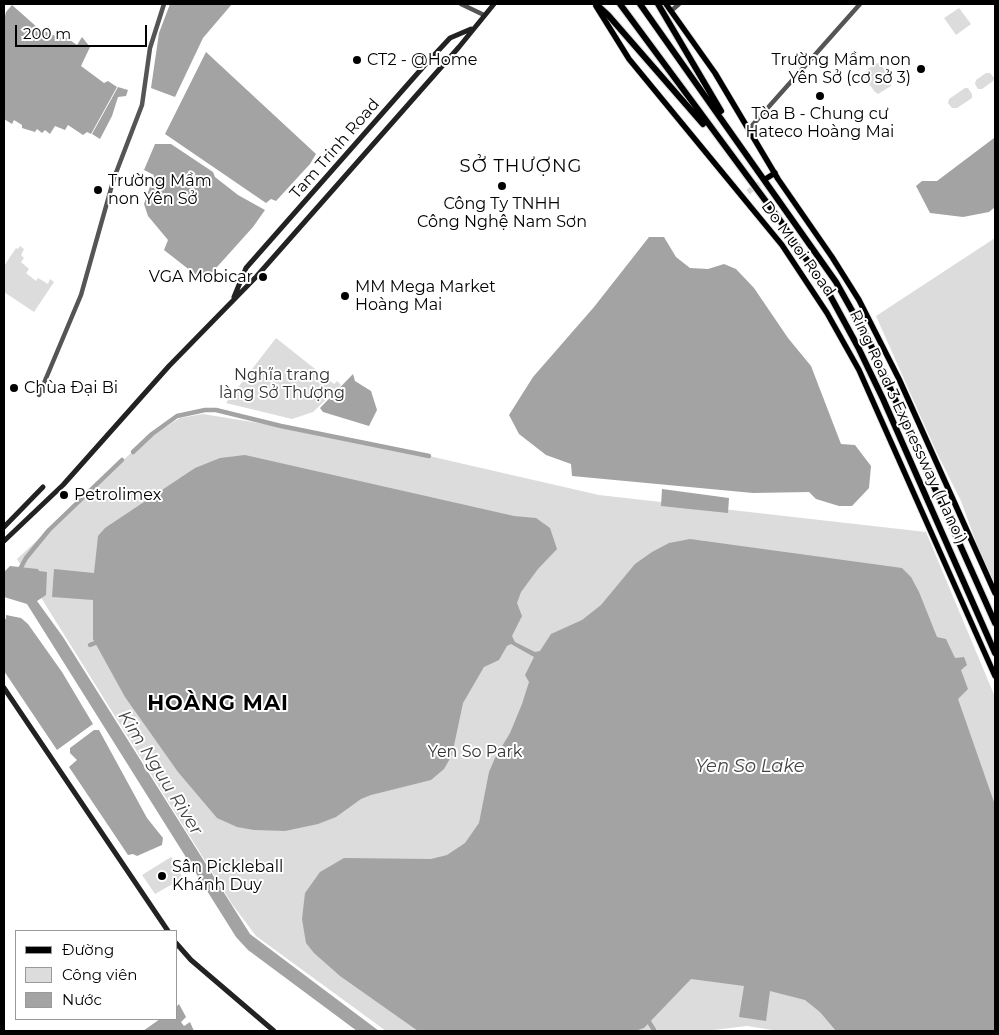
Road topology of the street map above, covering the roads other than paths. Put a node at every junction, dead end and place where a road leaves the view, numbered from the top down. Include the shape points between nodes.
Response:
1 (164, 4) edge
2 (461, 4) edge
3 (494, 4) edge
4 (595, 4) edge
5 (620, 4) edge
6 (640, 4) edge
7 (658, 4) edge
8 (666, 4) edge
9 (679, 4) edge
10 (860, 4) edge
11 (671, 11) junction
12 (484, 15) junction
13 (472, 29) junction
14 (424, 66) junction
15 (434, 75) junction
16 (748, 129) junction
17 (725, 146) junction
18 (741, 147) junction
19 (775, 173) junction
20 (767, 178) tunnel mouth
21 (748, 192) tunnel mouth
22 (742, 196) junction
23 (233, 300) junction
24 (39, 395) dead end
25 (43, 488) dead end
26 (35, 495) junction
27 (44, 504) junction
28 (4, 527) edge
29 (4, 541) edge
30 (995, 593) edge
31 (995, 623) edge
32 (995, 653) edge
33 (995, 676) edge
34 (4, 688) edge
35 (167, 930) edge
36 (178, 945) edge
37 (274, 1031) edge

1 - 24 street via 150,48 146,90 140,111 114,178 81,295
2 - 12 street
3 - 12 main road, Tam Trinh Road
4 - 17 highway
4 - 22 main road, Do Muoi Road via 629,59
5 - 17 highway, Ring Road 3 Expressway (Hanoi)
6 - 18 highway, Ring Road 3 Expressway (Hanoi)
7 - 18 highway
8 - 11 main road, Do Muoi Road
9 - 11 street
10 - 16 street
11 - 16 main road, Do Muoi Road via 715,73
12 - 13 main road, Tam Trinh Road
13 - 14 main road, Tam Trinh Road via 450,38
13 - 15 main road, Tam Trinh Road
14 - 15 main road
14 - 23 main road, Tam Trinh Road via 246,268
15 - 23 main road, Tam Trinh Road
16 - 19 main road, Do Muoi Road
17 - 32 highway, Ring Road 3 Expressway (Hanoi) via 826,288 858,347
18 - 31 highway, Ring Road 3 Expressway (Hanoi) via 836,282 869,341
19 - 20 main road
19 - 30 main road, Do Muoi Road via 831,255 873,326
21 - 22 main road
22 - 33 main road, Do Muoi Road via 803,275 859,370
23 - 27 main road, Tam Trinh Road via 168,366
25 - 26 main road
26 - 27 main road
26 - 28 main road
27 - 29 main road, Tam Trinh Road
34 - 35 main road
36 - 37 main road via 197,966

